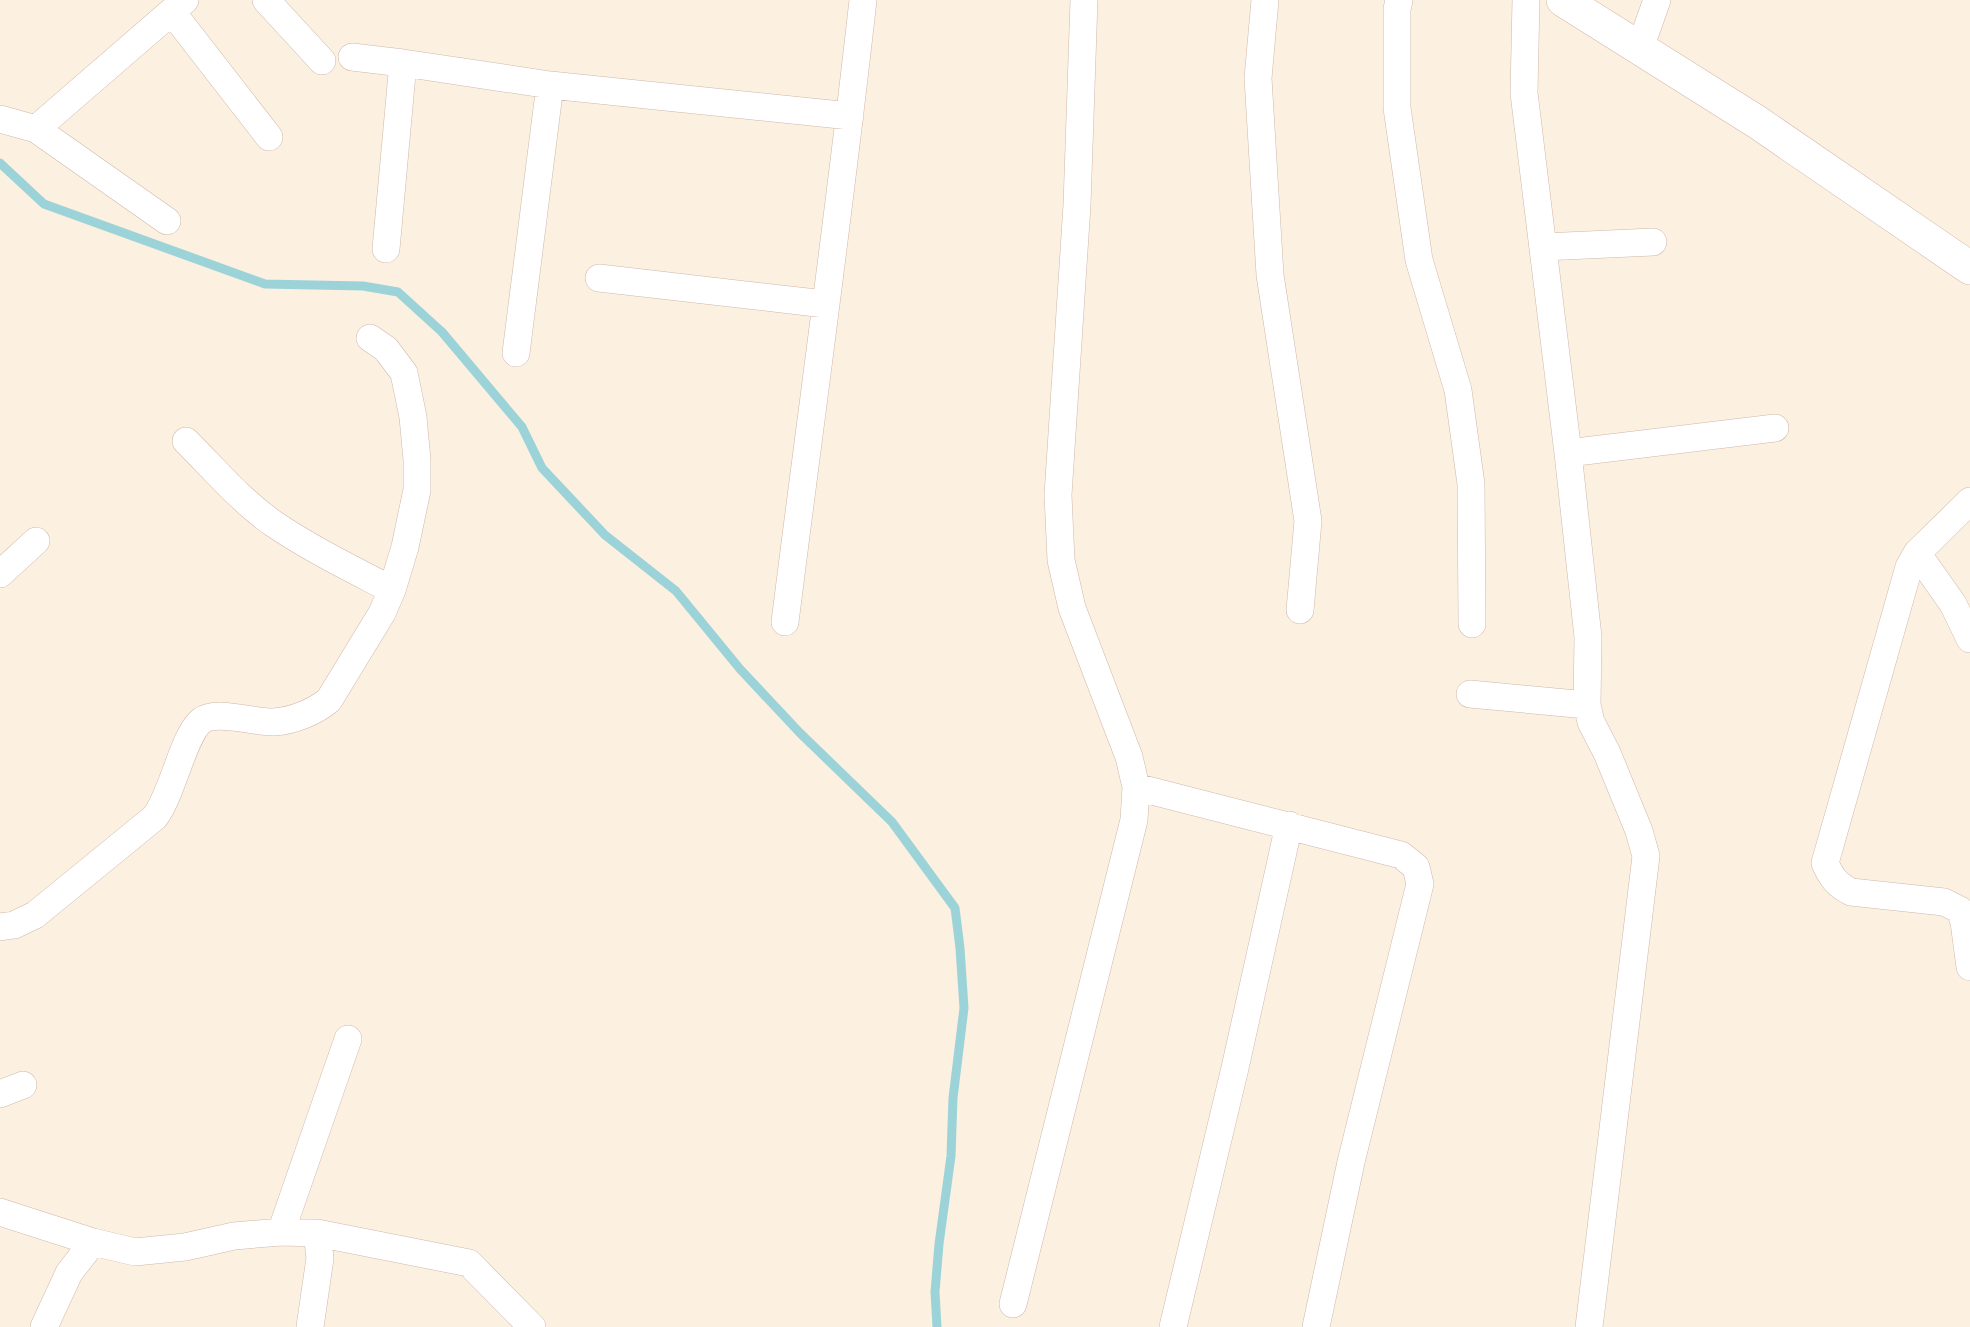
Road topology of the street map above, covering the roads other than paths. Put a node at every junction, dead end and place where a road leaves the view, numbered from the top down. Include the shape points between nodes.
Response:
1 (266, 0) edge
2 (863, 0) edge
3 (1084, 0) edge
4 (1265, 0) edge
5 (1399, 0) edge
6 (1526, 0) edge
7 (1563, 0) edge
8 (1657, 0) edge
9 (179, 6) edge
10 (1640, 48) junction
11 (352, 57) dead end
12 (321, 61) dead end
13 (403, 63) junction
14 (550, 85) junction
15 (850, 116) junction
16 (0, 119) edge
17 (36, 129) junction
18 (269, 137) dead end
19 (167, 221) dead end
20 (1653, 242) dead end
21 (1543, 247) junction
22 (386, 249) dead end
23 (1970, 268) edge
24 (599, 278) dead end
25 (825, 304) junction
26 (370, 338) dead end
27 (516, 353) dead end
28 (1775, 428) dead end
29 (186, 441) dead end
30 (1568, 453) junction
31 (1970, 501) edge
32 (36, 541) dead end
33 (1917, 553) junction
34 (0, 574) edge
35 (392, 590) junction
36 (1300, 610) dead end
37 (785, 622) dead end
38 (1472, 624) dead end
39 (1970, 639) edge
40 (1470, 694) dead end
41 (1587, 705) junction
42 (1136, 787) junction
43 (1289, 825) junction
44 (0, 927) edge
45 (1970, 967) edge
46 (348, 1039) dead end
47 (0, 1212) edge
48 (281, 1232) junction
49 (317, 1233) junction
50 (93, 1242) junction
51 (1013, 1304) dead end
52 (44, 1327) edge
53 (310, 1327) edge
54 (532, 1327) edge
55 (1173, 1327) edge
56 (1316, 1327) edge
57 (1589, 1327) edge

1 - 12 street
2 - 15 street
3 - 42 street via 1077,205 1058,495 1061,560 1072,608 1130,757
4 - 36 street via 1258,78 1269,274 1308,521
5 - 38 street via 1397,108 1419,260 1458,390 1471,484
6 - 21 street via 1524,93
7 - 10 street
8 - 10 street
9 - 17 street
9 - 18 street
10 - 23 street via 1757,122
11 - 13 street
13 - 14 street
13 - 22 street
14 - 15 street
14 - 27 street
15 - 25 street
16 - 17 street
17 - 19 street
20 - 21 street
21 - 30 street
24 - 25 street
25 - 37 street
26 - 35 street via 386,349 404,373 417,460 415,501
28 - 30 street
29 - 35 street via 273,523
30 - 41 street via 1587,638
31 - 33 street
32 - 34 street
33 - 39 street via 1953,604
33 - 45 street via 1905,580 1825,863 1839,886 1851,892 1944,902 1960,910
35 - 44 street via 329,700 284,721 214,716 202,720 193,730 165,804 155,817 35,915
40 - 41 street
41 - 57 street via 1646,856
42 - 43 street
42 - 51 street via 1134,820
43 - 55 street
43 - 56 street via 1401,855 1416,867 1420,884 1351,1162
46 - 48 street
47 - 50 street
48 - 49 street
48 - 50 street via 135,1252
49 - 53 street via 320,1258
49 - 54 street via 469,1263
50 - 52 street via 69,1273

